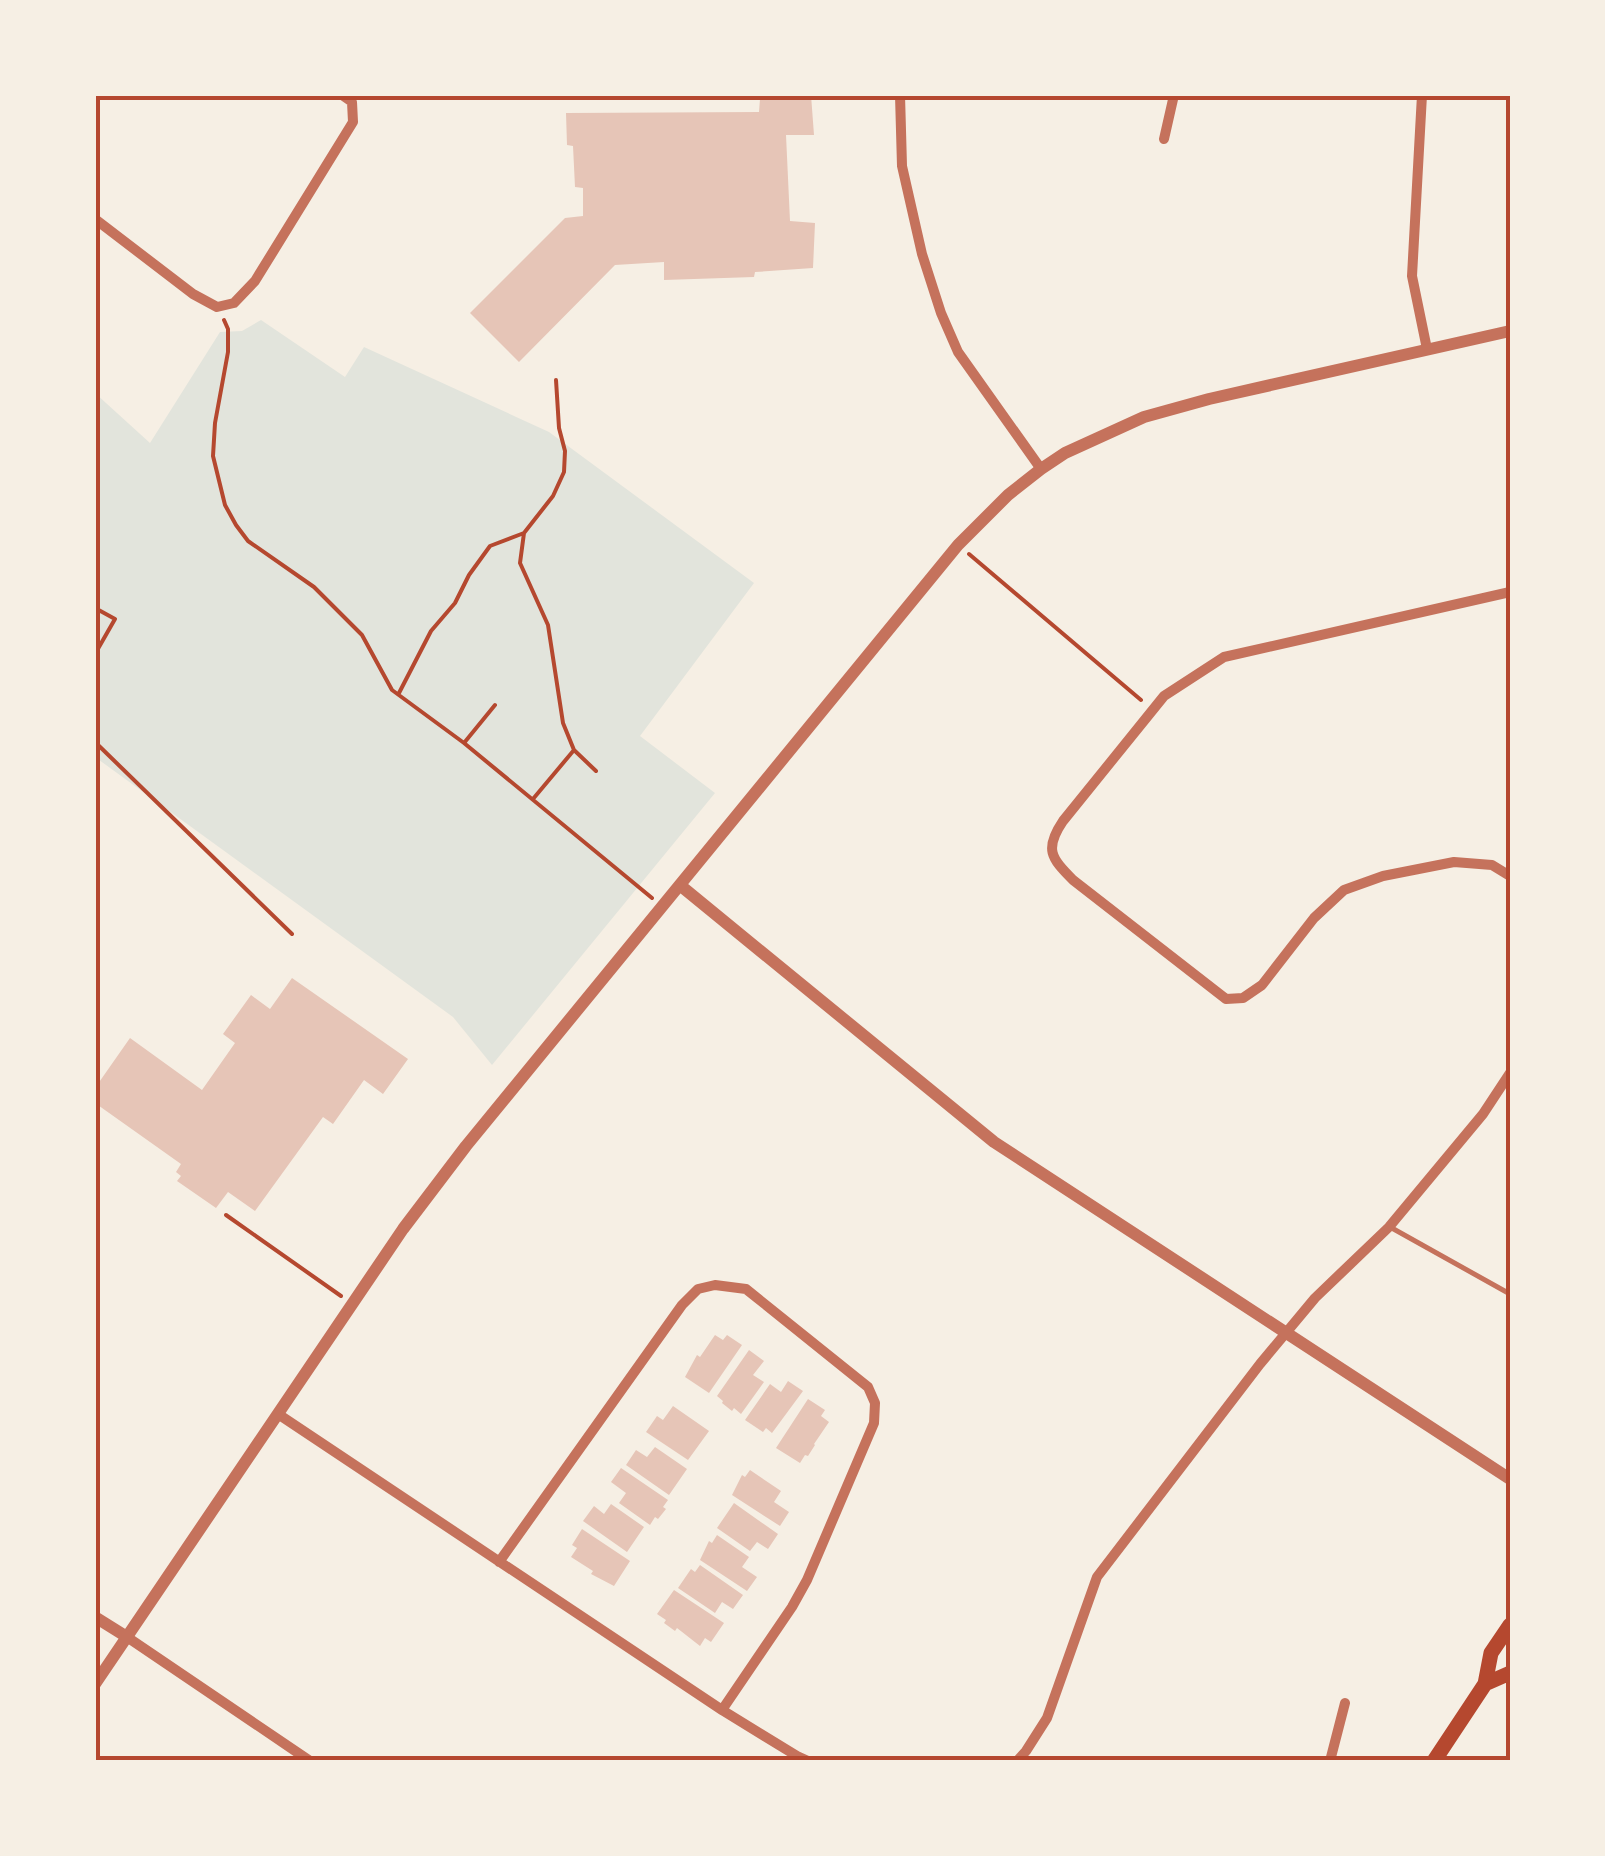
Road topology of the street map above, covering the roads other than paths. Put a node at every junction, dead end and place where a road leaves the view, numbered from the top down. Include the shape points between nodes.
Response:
1 (342, 95) edge
2 (900, 95) edge
3 (1174, 95) edge
4 (1422, 95) edge
5 (1164, 139) dead end
6 (95, 219) edge
7 (1510, 332) edge
8 (1427, 349) junction
9 (1041, 469) junction
10 (1510, 592) edge
11 (1510, 876) edge
12 (681, 886) junction
13 (1510, 1073) edge
14 (1390, 1227) junction
15 (1510, 1294) edge
16 (1287, 1332) junction
17 (278, 1414) junction
18 (1510, 1478) edge
19 (499, 1562) junction
20 (95, 1617) edge
21 (1510, 1625) edge
22 (127, 1637) junction
23 (1510, 1673) edge
24 (95, 1684) edge
25 (1485, 1684) junction
26 (1345, 1702) dead end
27 (722, 1710) junction
28 (310, 1761) edge
29 (808, 1761) edge
30 (1017, 1761) edge
31 (1330, 1761) edge
32 (1434, 1761) edge

1 - 6 street via 352,102 353,122 255,281 234,303 217,307 193,294
2 - 9 street via 902,166 941,313 958,352
3 - 5 street
4 - 8 street via 1412,276
7 - 8 street
8 - 9 street via 1144,417
9 - 12 street via 958,544
10 - 11 street via 1224,657 1164,696 1064,821 1051,848 1073,880 1226,999 1262,985 1344,890 1454,862 1492,865
12 - 16 street via 994,1142
12 - 17 street via 402,1229
13 - 14 street
14 - 15 lane
14 - 16 street
16 - 18 street
16 - 30 street via 1097,1577 1047,1718
17 - 19 street
17 - 22 street
19 - 27 street
19 - 27 street via 682,1305 698,1289 746,1289 868,1386 874,1424 807,1580
20 - 22 street
21 - 25 main road via 1490,1654
22 - 24 street
22 - 28 street
23 - 25 main road
25 - 32 main road
26 - 31 street
27 - 29 street

